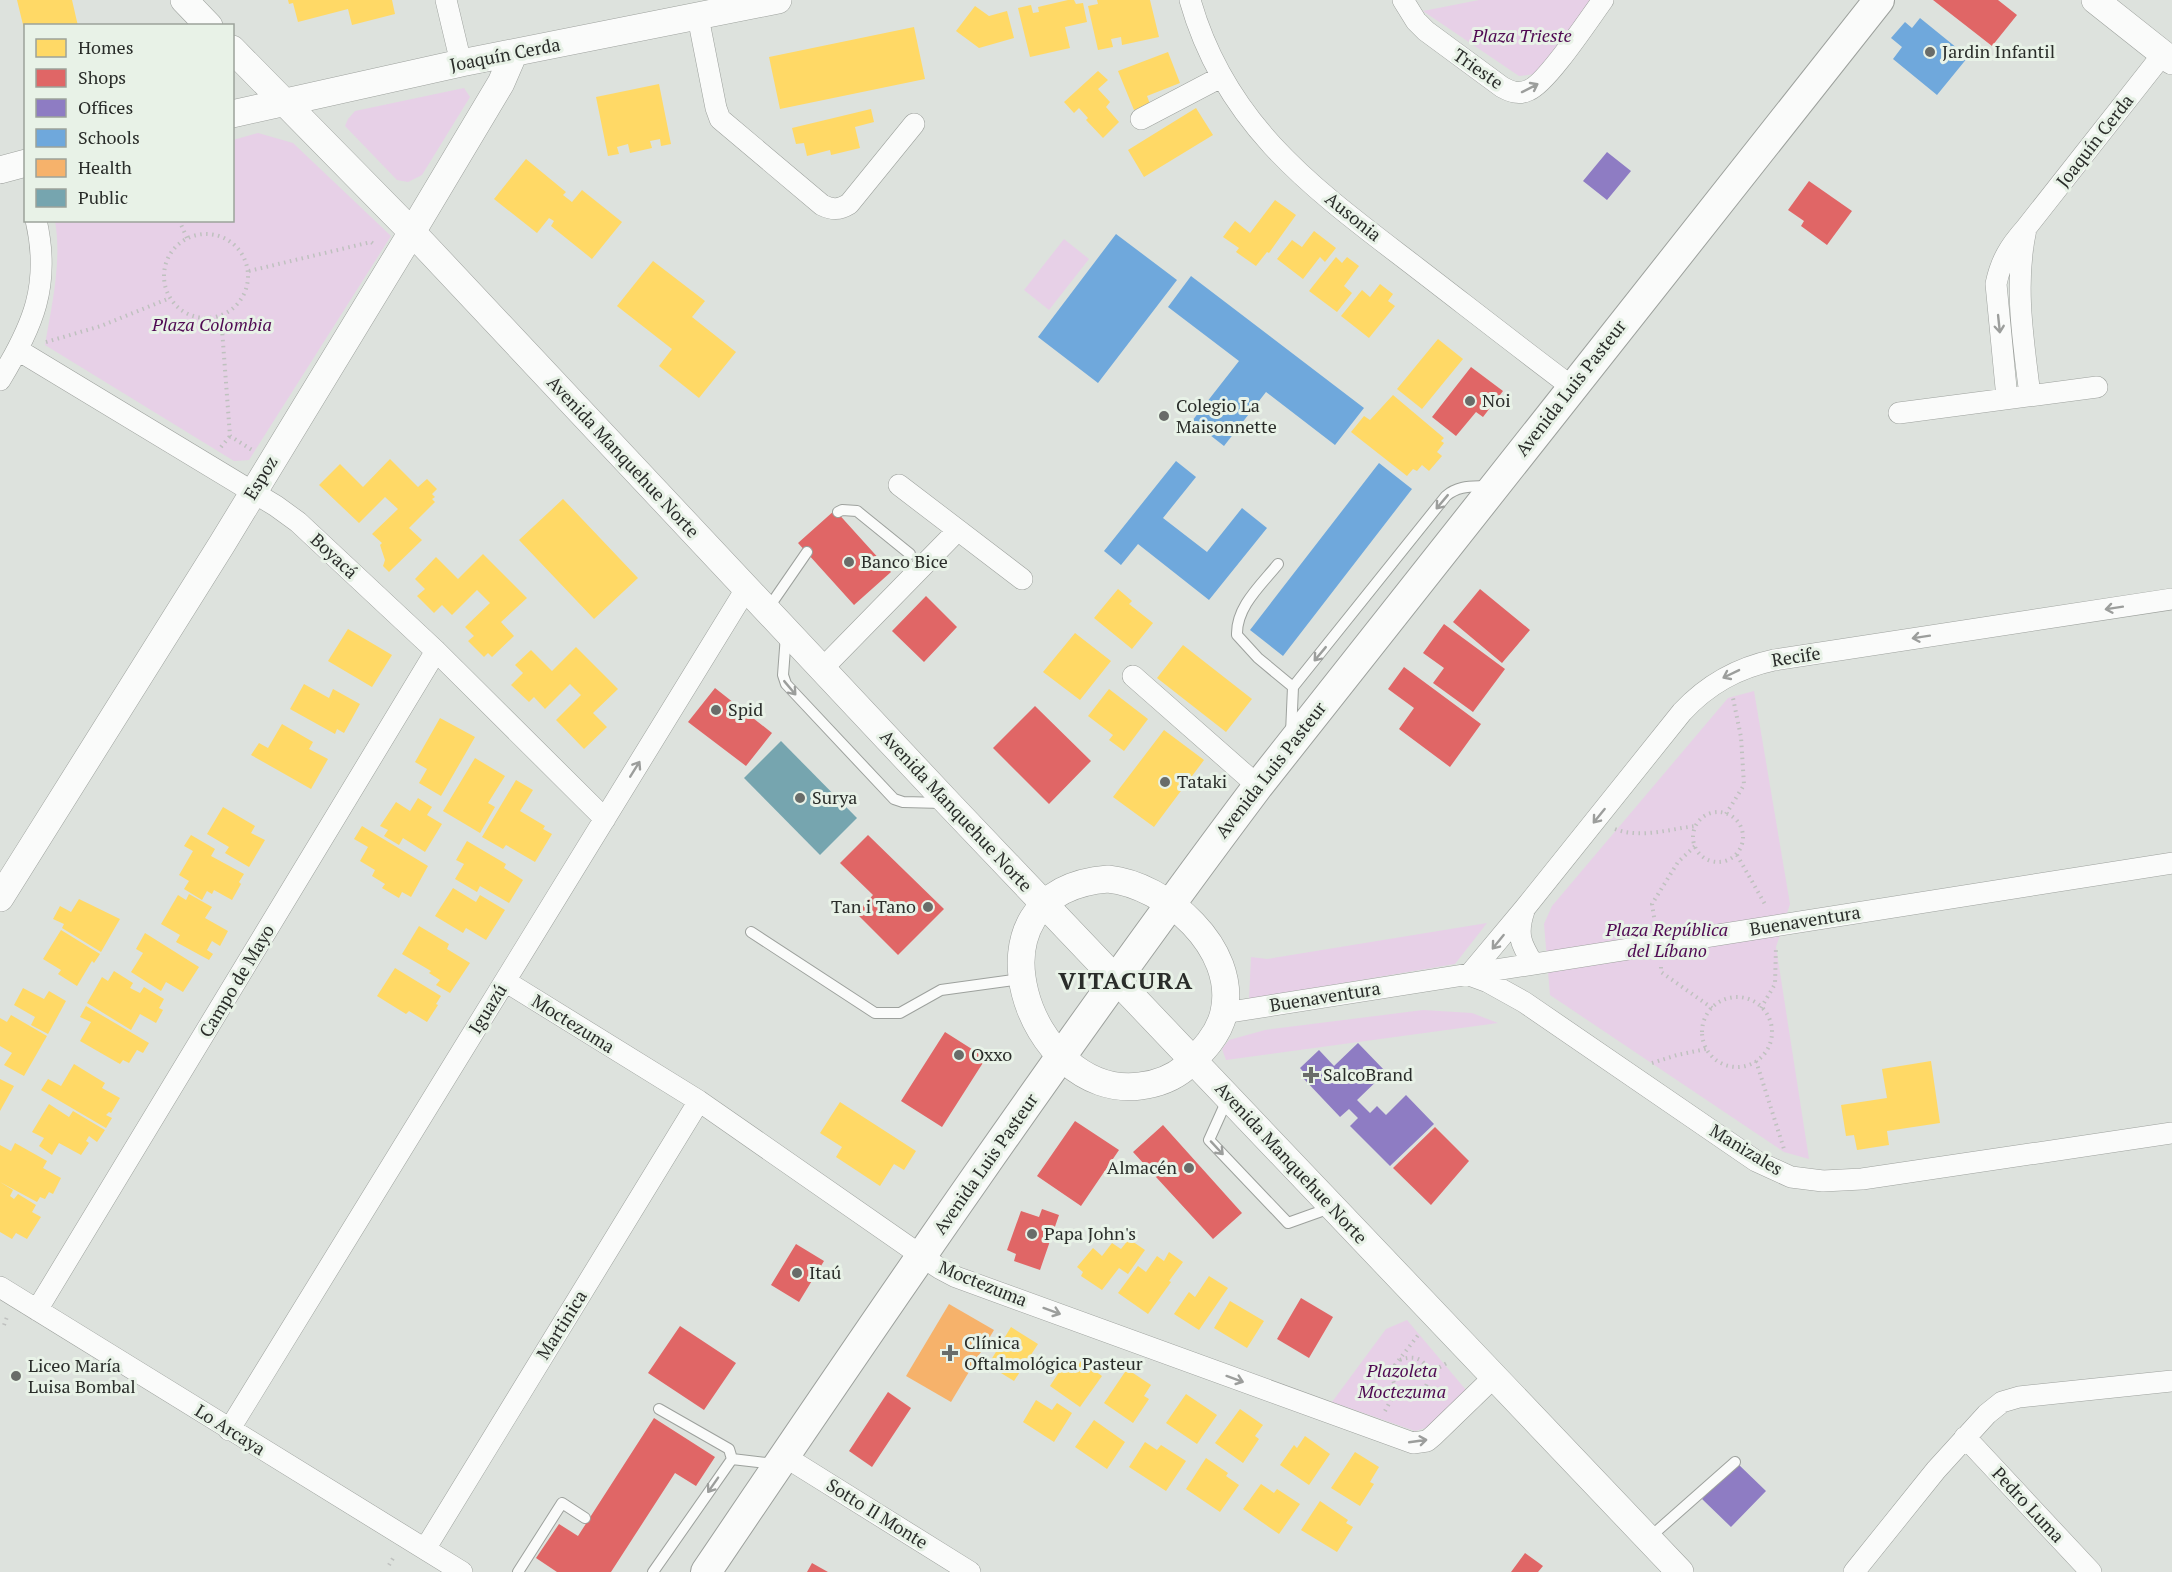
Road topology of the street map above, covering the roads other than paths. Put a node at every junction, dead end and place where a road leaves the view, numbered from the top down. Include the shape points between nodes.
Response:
1 (184, 0) edge
2 (446, 0) edge
3 (1190, 0) edge
4 (1403, 0) edge
5 (1603, 0) edge
6 (1879, 0) edge
7 (2094, 0) edge
8 (770, 1) edge
9 (698, 16) junction
10 (207, 24) edge
11 (234, 51) edge
12 (514, 53) junction
13 (2168, 57) edge
14 (461, 63) junction
15 (1221, 77) junction
16 (283, 102) junction
17 (234, 114) edge
18 (1141, 119) dead end
19 (914, 124) dead end
20 (36, 222) edge
21 (2026, 228) junction
22 (412, 232) junction
23 (18, 350) junction
24 (0, 380) edge
25 (1572, 387) junction
26 (2097, 387) dead end
27 (2030, 395) junction
28 (2007, 398) junction
29 (1899, 413) dead end
30 (899, 485) dead end
31 (1494, 486) junction
32 (253, 492) junction
33 (838, 512) dead end
34 (958, 530) junction
35 (807, 552) dead end
36 (910, 554) dead end
37 (1278, 564) dead end
38 (1022, 579) dead end
39 (746, 589) junction
40 (2172, 599) edge
41 (766, 610) junction
42 (787, 632) junction
43 (436, 651) junction
44 (822, 669) junction
45 (1132, 676) dead end
46 (1293, 687) junction
47 (1291, 744) junction
48 (1258, 786) junction
49 (949, 804) junction
50 (605, 819) junction
51 (2172, 863) edge
52 (0, 898) edge
53 (1044, 904) junction
54 (1169, 904) junction
55 (1525, 908) junction
56 (751, 932) dead end
57 (1533, 964) junction
58 (1469, 975) junction
59 (1021, 979) junction
60 (1115, 979) junction
61 (505, 981) junction
62 (1224, 1013) junction
63 (1061, 1055) junction
64 (1193, 1060) junction
65 (1228, 1097) junction
66 (699, 1101) junction
67 (2172, 1133) edge
68 (1333, 1207) junction
69 (922, 1256) junction
70 (0, 1287) edge
71 (37, 1310) junction
72 (1494, 1377) junction
73 (2172, 1381) edge
74 (659, 1409) dead end
75 (229, 1430) junction
76 (1965, 1437) junction
77 (732, 1459) junction
78 (781, 1460) junction
79 (1735, 1461) dead end
80 (585, 1518) dead end
81 (1649, 1538) junction
82 (425, 1549) junction
83 (462, 1572) edge
84 (518, 1572) edge
85 (653, 1572) edge
86 (706, 1572) edge
87 (970, 1572) edge
88 (1680, 1572) edge
89 (1854, 1572) edge
90 (2091, 1572) edge

1 - 10 street
2 - 14 street
3 - 15 street, Ausonia
4 -> 5 street, Trieste via 1426,32 1502,87 1520,93 1546,76
6 - 25 main road, Avenida Luis Pasteur
7 - 13 street, Joaquín Cerda
8 - 9 street, Joaquín Cerda
9 - 12 street, Joaquín Cerda
9 - 19 street via 720,119 829,209 849,204
11 - 16 street, Avenida Manquehue Norte
12 - 14 street, Joaquín Cerda
12 - 22 street, Espoz via 501,83
13 - 21 street, Joaquín Cerda
14 - 16 street, Joaquín Cerda
15 - 18 street
15 - 25 street, Ausonia via 1245,114 1288,162 1377,237
16 - 17 street, Joaquín Cerda
16 - 22 street, Avenida Manquehue Norte
20 - 23 street via 41,250 40,288 36,310
21 - 27 street, Joaquín Cerda via 2020,260 2020,314
21 -> 28 street, Joaquín Cerda via 2008,248 1996,284
22 - 32 street, Espoz
22 - 39 street, Avenida Manquehue Norte
23 - 24 street
23 - 32 street, Boyacá
25 - 31 main road, Avenida Luis Pasteur
26 - 27 street
27 - 28 street
28 - 29 street
30 - 34 street
31 -> 46 lane via 1454,489 1446,496
31 - 47 main road, Avenida Luis Pasteur
32 - 43 street, Boyacá via 298,522
32 - 52 street, Espoz
33 - 36 lane via 857,511
34 - 38 street
34 - 44 street
35 - 41 lane
37 - 46 lane via 1244,608 1237,622 1237,635
39 - 41 street, Avenida Manquehue Norte
50 -> 39 street, Iguazú
40 -> 55 street, Recife via 1774,660 1728,675 1682,712
41 - 42 street, Avenida Manquehue Norte
42 - 44 street, Avenida Manquehue Norte
42 -> 49 lane via 783,675 786,684 879,783 897,801
43 - 50 street, Boyacá
43 - 71 street, Campo de Mayo
44 - 49 street, Avenida Manquehue Norte
45 - 48 street
46 - 47 lane
47 - 48 main road, Avenida Luis Pasteur
48 - 54 main road, Avenida Luis Pasteur
49 - 53 street, Avenida Manquehue Norte
50 - 61 street, Iguazú
51 - 57 street, Buenaventura
53 - 54 street via 1079,884 1108,879 1146,888
53 - 59 street via 1024,939
53 - 60 street, Avenida Manquehue Norte
54 - 60 main road, Avenida Luis Pasteur
54 - 62 street via 1198,929 1214,952 1224,981
55 - 57 street, Recife via 1519,933
55 -> 58 street, Recife
56 - 59 lane via 875,1013 900,1013 941,990
57 - 58 street, Buenaventura
58 - 62 street, Buenaventura
58 - 67 street, Manizales via 1524,1002 1756,1161 1791,1177 1823,1181 1862,1179
59 - 63 street via 1037,1023
60 - 63 main road, Avenida Luis Pasteur
60 - 64 street, Avenida Manquehue Norte
61 - 66 street, Moctezuma
61 - 75 street, Iguazú
62 - 64 street via 1219,1028
63 - 64 street via 1093,1079 1123,1087 1164,1081
63 - 69 main road, Avenida Luis Pasteur
64 - 65 street, Avenida Manquehue Norte
65 - 68 street, Avenida Manquehue Norte
65 -> 68 lane via 1209,1140 1288,1223
66 - 69 street, Moctezuma
66 - 82 street, Martinica
68 - 72 street, Avenida Manquehue Norte
69 -> 72 street, Moctezuma via 957,1277 1405,1442 1427,1441
69 - 78 main road, Avenida Luis Pasteur
70 - 71 street, Lo Arcaya
71 - 75 street, Lo Arcaya
72 - 81 street, Avenida Manquehue Norte
73 - 76 street via 2010,1399 1994,1407
74 - 77 lane via 729,1449
75 - 82 street, Lo Arcaya
76 - 89 street
76 - 90 street, Pedro Luma
77 - 78 lane
77 -> 85 lane
78 - 86 main road, Avenida Luis Pasteur
78 - 87 street, Sotto Il Monte
79 - 81 lane
80 - 84 lane via 562,1503
81 - 88 street, Avenida Manquehue Norte
82 - 83 street, Lo Arcaya

